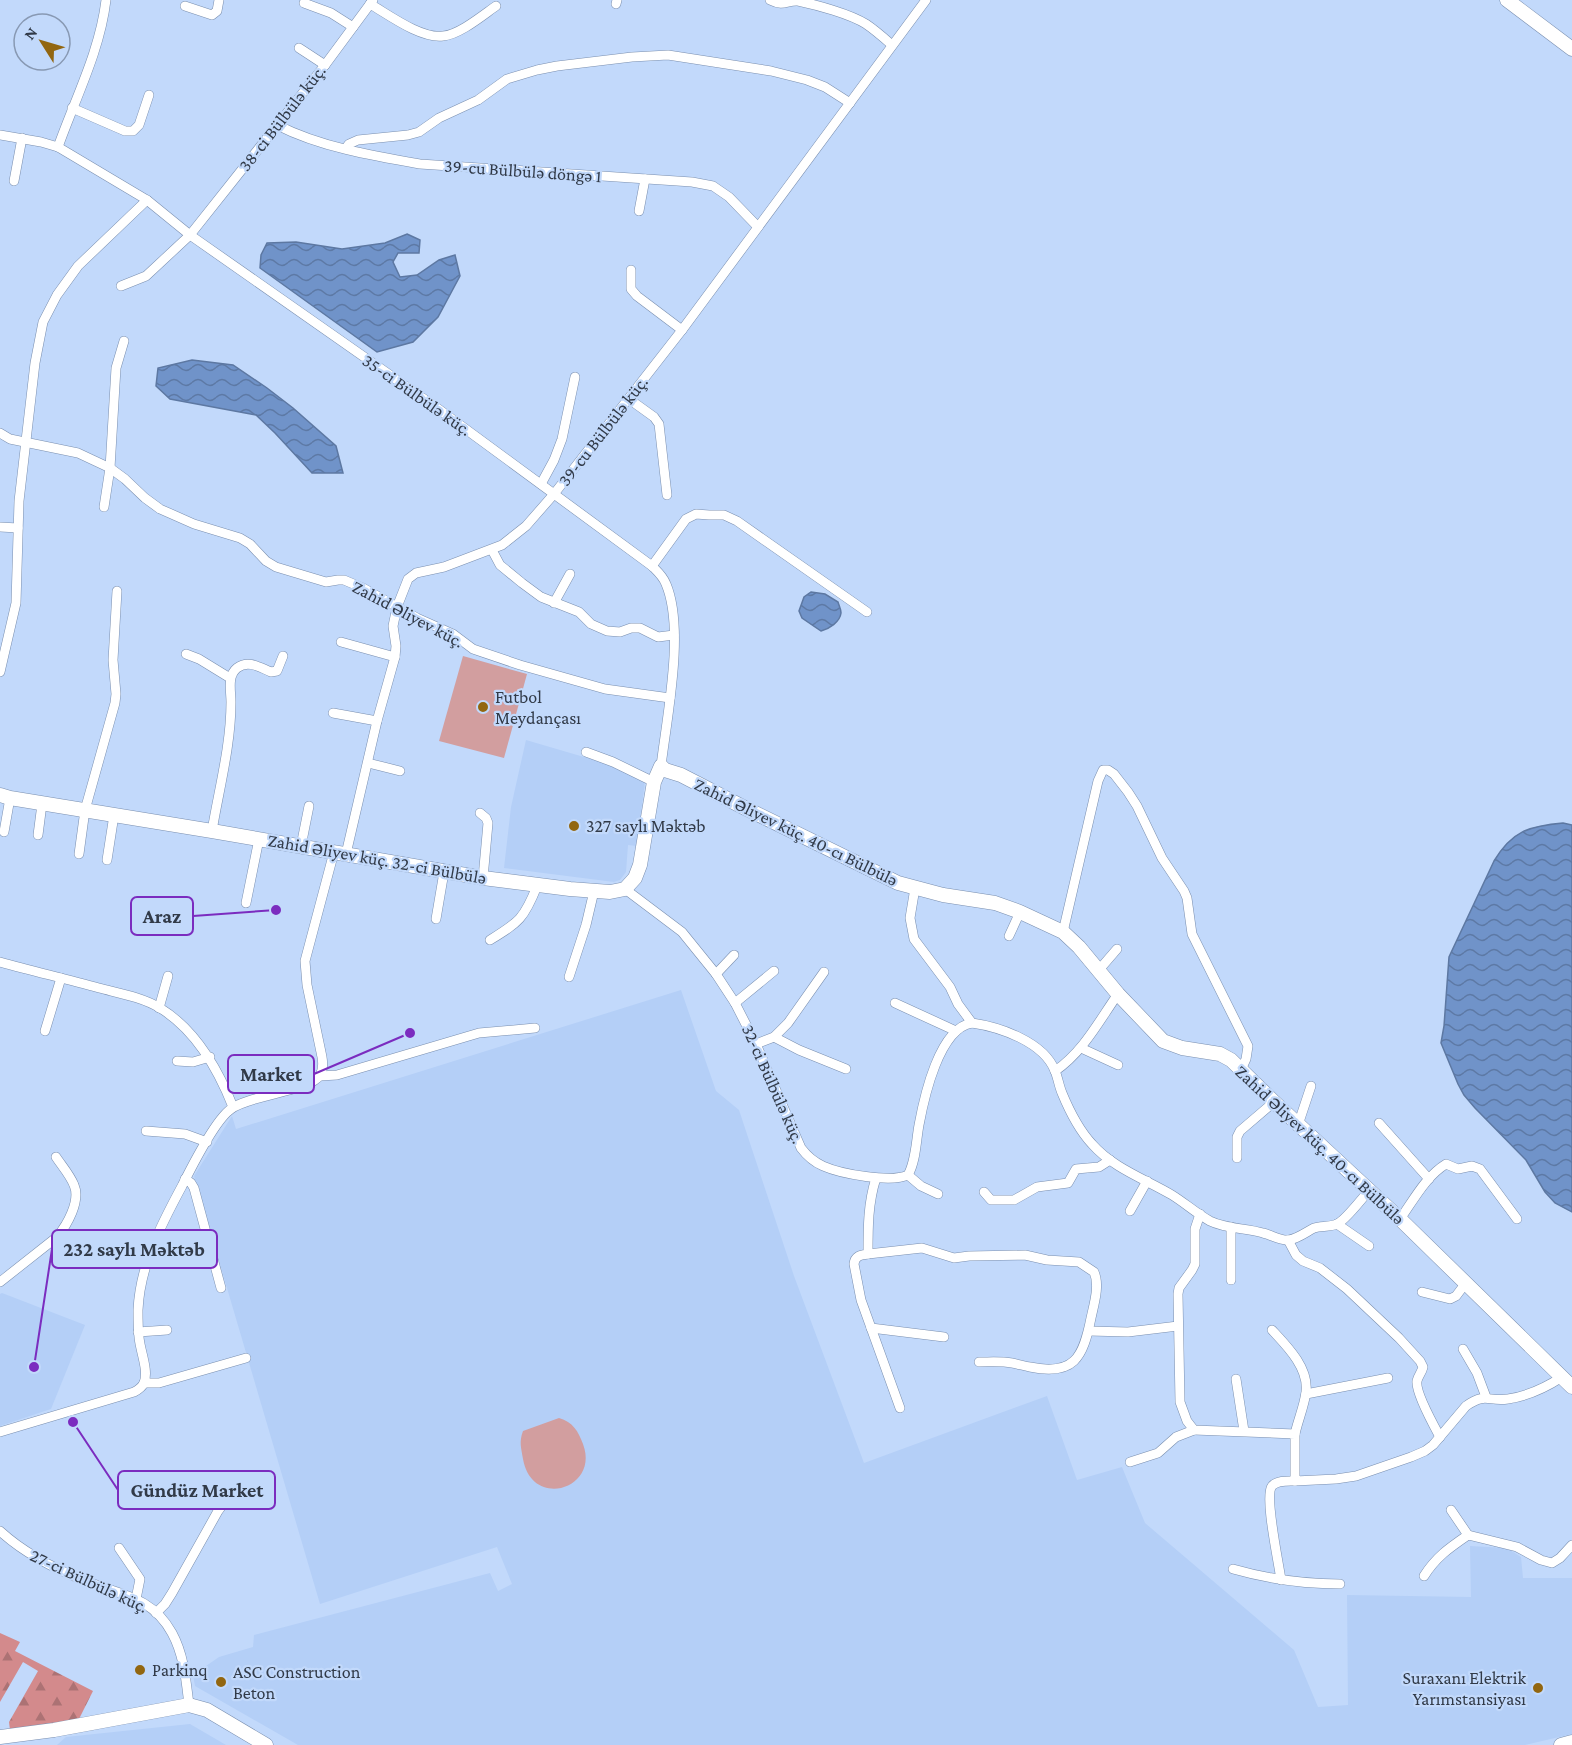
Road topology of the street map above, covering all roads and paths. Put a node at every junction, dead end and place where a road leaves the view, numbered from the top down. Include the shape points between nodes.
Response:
1 (106, 0) edge
2 (219, 0) edge
3 (771, 0) edge
4 (794, 0) edge
5 (1507, 0) edge
6 (923, 1) edge
7 (372, 2) edge
8 (304, 3) dead end
9 (185, 6) dead end
10 (496, 6) dead end
11 (353, 27) junction
12 (892, 45) junction
13 (299, 48) dead end
14 (1572, 49) edge
15 (325, 64) junction
16 (149, 95) dead end
17 (850, 103) junction
18 (72, 108) junction
19 (277, 125) junction
20 (0, 135) edge
21 (22, 138) junction
22 (58, 147) junction
23 (346, 148) junction
24 (645, 179) junction
25 (14, 181) dead end
26 (147, 200) junction
27 (639, 212) dead end
28 (758, 227) junction
29 (189, 235) junction
30 (631, 270) dead end
31 (121, 286) dead end
32 (682, 330) junction
33 (124, 341) dead end
34 (575, 377) dead end
35 (629, 399) junction
36 (0, 433) edge
37 (25, 441) junction
38 (110, 468) junction
39 (541, 484) junction
40 (554, 494) junction
41 (667, 495) dead end
42 (104, 507) dead end
43 (0, 527) edge
44 (18, 528) junction
45 (492, 550) junction
46 (651, 566) junction
47 (570, 574) dead end
48 (117, 591) dead end
49 (554, 603) junction
50 (397, 607) junction
51 (867, 612) dead end
52 (674, 634) junction
53 (341, 642) dead end
54 (186, 654) dead end
55 (283, 656) dead end
56 (395, 657) junction
57 (0, 672) edge
58 (231, 678) junction
59 (670, 698) junction
60 (333, 713) dead end
61 (377, 721) junction
62 (586, 752) dead end
63 (368, 763) junction
64 (662, 766) junction
65 (400, 771) dead end
66 (654, 782) junction
67 (5, 797) edge
68 (42, 804) junction
69 (309, 806) dead end
70 (85, 810) junction
71 (480, 813) dead end
72 (114, 815) junction
73 (212, 831) junction
74 (4, 832) dead end
75 (38, 835) dead end
76 (259, 839) junction
77 (301, 846) junction
78 (340, 853) junction
79 (79, 854) dead end
80 (107, 860) dead end
81 (444, 872) junction
82 (483, 878) junction
83 (537, 886) junction
84 (915, 888) junction
85 (625, 889) junction
86 (594, 891) junction
87 (246, 903) dead end
88 (1020, 912) junction
89 (436, 920) dead end
90 (1063, 932) junction
91 (1009, 936) dead end
92 (490, 940) dead end
93 (1117, 950) dead end
94 (734, 955) dead end
95 (0, 962) edge
96 (1098, 971) junction
97 (774, 972) dead end
98 (824, 972) dead end
99 (716, 974) junction
100 (168, 976) dead end
101 (569, 977) dead end
102 (61, 978) junction
103 (1118, 994) junction
104 (735, 1002) junction
105 (895, 1003) dead end
106 (159, 1008) junction
107 (972, 1023) junction
108 (535, 1028) dead end
109 (45, 1031) dead end
110 (956, 1031) junction
111 (774, 1037) junction
112 (756, 1044) junction
113 (1081, 1048) junction
114 (210, 1057) junction
115 (177, 1061) dead end
116 (1118, 1065) dead end
117 (846, 1068) dead end
118 (1241, 1070) junction
119 (1055, 1071) junction
120 (320, 1076) junction
121 (1311, 1086) dead end
122 (1274, 1102) junction
123 (233, 1107) junction
124 (1379, 1123) dead end
125 (1298, 1125) junction
126 (146, 1131) dead end
127 (207, 1142) junction
128 (56, 1157) dead end
129 (1237, 1158) dead end
130 (1110, 1160) junction
131 (908, 1175) junction
132 (876, 1178) junction
133 (185, 1179) junction
134 (1429, 1179) junction
135 (1147, 1181) junction
136 (1369, 1191) junction
137 (984, 1192) dead end
138 (938, 1194) dead end
139 (1130, 1211) dead end
140 (1200, 1214) junction
141 (1400, 1219) junction
142 (1517, 1219) dead end
143 (1337, 1224) junction
144 (1232, 1227) junction
145 (1288, 1240) junction
146 (1369, 1245) dead end
147 (868, 1254) junction
148 (1231, 1280) dead end
149 (0, 1282) edge
150 (1466, 1284) junction
151 (221, 1287) dead end
152 (1422, 1292) dead end
153 (1178, 1326) junction
154 (871, 1328) junction
155 (167, 1330) dead end
156 (1272, 1330) dead end
157 (1089, 1331) junction
158 (138, 1332) junction
159 (944, 1337) dead end
160 (1463, 1348) dead end
161 (246, 1358) dead end
162 (979, 1362) dead end
163 (1388, 1378) dead end
164 (1236, 1379) dead end
165 (1567, 1382) edge
166 (144, 1383) junction
167 (1306, 1394) junction
168 (1486, 1397) junction
169 (900, 1408) dead end
170 (1194, 1430) junction
171 (1245, 1431) junction
172 (0, 1432) edge
173 (1295, 1434) junction
174 (1440, 1437) junction
175 (1130, 1462) dead end
176 (242, 1478) dead end
177 (1295, 1481) junction
178 (1451, 1510) dead end
179 (0, 1531) edge
180 (1468, 1536) junction
181 (1572, 1545) edge
182 (119, 1548) dead end
183 (1233, 1569) dead end
184 (1424, 1576) dead end
185 (1281, 1580) junction
186 (1340, 1584) dead end
187 (136, 1599) junction
188 (156, 1613) junction
189 (189, 1705) junction
190 (0, 1737) edge
191 (1572, 1742) edge
192 (266, 1745) edge
193 (1561, 1745) edge

1 - 18 street via 85,79
2 - 9 street via 212,15
3 - 4 street via 784,4
4 - 12 street via 865,23
5 - 14 street
6 - 12 street, 39-cu Bülbülə küç.
7 - 10 street via 417,30 444,36
7 - 11 street, 38-ci Bülbülə küç.
8 - 11 street
11 - 15 street, 38-ci Bülbülə küç.
12 - 17 street, 39-cu Bülbülə küç.
13 - 15 street
15 - 19 street, 38-ci Bülbülə küç.
16 - 18 street via 134,131 125,131
17 - 23 street via 825,87 771,71 668,55 632,57 547,68 507,79 478,100 419,132 358,140
17 - 28 street, 39-cu Bülbülə küç.
18 - 22 street
19 - 23 street, 39-cu Bülbülə döngə 1 via 317,142
19 - 29 street, 38-ci Bülbülə küç.
20 - 21 street, 35-ci Bülbülə küç.
21 - 22 street, 35-ci Bülbülə küç.
21 - 25 street
22 - 26 street, 35-ci Bülbülə küç.
23 - 24 street, 39-cu Bülbülə döngə 1 via 420,164
24 - 27 street
24 - 28 street, 39-cu Bülbülə döngə 1 via 713,186
26 - 29 street, 35-ci Bülbülə küç.
26 - 37 street via 78,266 49,309 36,352
28 - 32 street, 39-cu Bülbülə küç.
29 - 31 street, 38-ci Bülbülə küç. via 146,276
29 - 39 street, 35-ci Bülbülə küç.
30 - 32 street via 632,289 637,296
32 - 35 street, 39-cu Bülbülə küç.
33 - 38 street via 116,368
34 - 39 street via 562,439
35 - 40 street, 39-cu Bülbülə küç.
35 - 41 street via 659,424
36 - 37 street, Zahid Əliyev küç.
37 - 38 street, Zahid Əliyev küç. via 78,453
37 - 44 street
38 - 42 street
38 - 50 street, Zahid Əliyev küç. via 160,509 240,538 276,567 326,582 344,580
39 - 40 street, 35-ci Bülbülə küç.
40 - 45 street, 39-cu Bülbülə küç. via 512,539
40 - 46 street, 35-ci Bülbülə küç.
43 - 44 street
44 - 57 street via 16,603
45 - 49 street via 500,565
45 - 50 street, 39-cu Bülbülə küç. via 411,575
46 - 51 street via 686,519 696,514 724,515
46 - 52 street, 35-ci Bülbülə küç. via 665,583
47 - 49 street
48 - 70 street via 115,703
49 - 52 street via 579,612 591,624 607,631 640,628 658,637
50 - 56 street, 39-cu Bülbülə küç. via 393,626
50 - 59 street, Zahid Əliyev küç. via 486,654 605,689
52 - 59 street, 35-ci Bülbülə küç.
53 - 56 street
54 - 58 street
55 - 58 street via 277,671 243,664
56 - 61 street, 39-cu Bülbülə küç.
58 - 73 street via 230,727
59 - 64 street, 35-ci Bülbülə küç.
60 - 61 street
61 - 63 street, 39-cu Bülbülə küç.
62 - 66 street
63 - 65 street
63 - 78 street, 39-cu Bülbülə küç.
64 - 66 street
64 - 84 street, Zahid Əliyev küç. 40-cı Bülbülə via 883,877
66 - 85 street via 640,865
67 - 68 street, Zahid Əliyev küç. 32-ci Bülbülə
67 - 74 street
68 - 70 street, Zahid Əliyev küç. 32-ci Bülbülə
68 - 75 street
69 - 77 street
70 - 72 street, Zahid Əliyev küç. 32-ci Bülbülə
70 - 79 street
71 - 82 street via 488,823
72 - 73 street, Zahid Əliyev küç. 32-ci Bülbülə
72 - 80 street
73 - 76 street, Zahid Əliyev küç. 32-ci Bülbülə
76 - 77 street, Zahid Əliyev küç. 32-ci Bülbülə
76 - 87 street
77 - 78 street, Zahid Əliyev küç. 32-ci Bülbülə
78 - 81 street, Zahid Əliyev küç. 32-ci Bülbülə
78 - 120 street, 39-cu Bülbülə küç. via 305,961 322,1057
81 - 82 street, Zahid Əliyev küç. 32-ci Bülbülə
81 - 89 street
82 - 83 street, Zahid Əliyev küç. 32-ci Bülbülə
83 - 86 street, Zahid Əliyev küç. 32-ci Bülbülə
83 - 92 street via 525,914
84 - 88 street, Zahid Əliyev küç. 40-cı Bülbülə via 995,903
84 - 107 street via 910,918 914,939
85 - 86 street, Zahid Əliyev küç. 32-ci Bülbülə
85 - 99 street, 32-ci Bülbülə küç. via 682,932
86 - 101 street
88 - 90 street, Zahid Əliyev küç. 40-cı Bülbülə
88 - 91 street
90 - 96 street, Zahid Əliyev küç. 40-cı Bülbülə
90 - 118 street via 1098,781 1103,770 1108,770 1137,806 1162,858 1184,891 1192,934 1248,1046
93 - 96 street
94 - 99 street
95 - 102 street
96 - 103 street, Zahid Əliyev küç. 40-cı Bülbülə
97 - 104 street
98 - 111 street
99 - 104 street, 32-ci Bülbülə küç.
100 - 106 street
102 - 106 street
102 - 109 street
103 - 113 street
103 - 118 street, Zahid Əliyev küç. 40-cı Bülbülə via 1163,1041 1220,1054
104 - 112 street, 32-ci Bülbülə küç.
105 - 110 street
106 - 114 street
107 - 110 street
107 - 119 street via 1022,1039 1044,1053
108 - 120 street via 480,1033 337,1075
110 - 131 street via 942,1050 931,1077
111 - 112 street
111 - 117 street
112 - 132 street, 32-ci Bülbülə küç. via 807,1155 824,1166
113 - 116 street
113 - 119 street
114 - 115 street
114 - 123 street
118 - 122 street, Zahid Əliyev küç. 40-cı Bülbülə
119 - 130 street via 1079,1126
120 - 123 street via 310,1083
121 - 125 street
122 - 125 street, Zahid Əliyev küç. 40-cı Bülbülə
122 - 129 street via 1240,1131
123 - 127 street
124 - 134 street
125 - 136 street, Zahid Əliyev küç. 40-cı Bülbülə
126 - 127 street via 185,1134
127 - 133 street
128 - 149 street via 76,1188 76,1202 57,1238
130 - 135 street
130 - 137 street via 1099,1167 1076,1169 1068,1183 1037,1187 1014,1200 991,1200
131 - 132 street, 32-ci Bülbülə küç.
131 - 138 street
132 - 147 street via 869,1208
133 - 151 street via 194,1188
133 - 158 street via 150,1251 140,1295
134 - 141 street
134 - 142 street via 1446,1164 1458,1169 1476,1167
135 - 139 street
135 - 140 street
136 - 141 street, Zahid Əliyev küç. 40-cı Bülbülə
136 - 143 street
140 - 144 street via 1216,1224
140 - 153 street via 1195,1264 1179,1288
141 - 150 street, Zahid Əliyev küç. 40-cı Bülbülə
143 - 145 street
143 - 146 street
144 - 145 street
144 - 148 street
145 - 174 street via 1296,1255 1347,1289 1420,1361 1423,1367 1417,1385
147 - 154 street via 859,1256 854,1264
147 - 157 street via 922,1248 954,1258 1025,1255 1079,1262 1097,1277
150 - 152 street via 1450,1299
150 - 165 street, Zahid Əliyev küç. 40-cı Bülbülə
153 - 157 street via 1128,1332
153 - 170 street via 1180,1402
154 - 159 street
154 - 169 street
155 - 158 street
156 - 167 street via 1290,1349 1307,1387
157 - 162 street via 1079,1355 1061,1370
158 - 166 street
160 - 168 street
161 - 166 street via 159,1383
163 - 167 street
164 - 171 street
165 - 168 street via 1524,1395
166 - 172 street via 134,1392
167 - 173 street
168 - 174 street via 1466,1406
170 - 171 street
170 - 175 street via 1176,1437 1158,1453
171 - 173 street
173 - 177 street
174 - 177 street via 1425,1451 1356,1476
176 - 188 street
177 - 185 street via 1278,1482 1269,1495
178 - 180 street
179 - 187 street, 27-ci Bülbülə küç. via 52,1566
180 - 181 street via 1516,1547 1552,1563
180 - 184 street via 1432,1563
182 - 187 street via 140,1579
183 - 185 street
185 - 186 street
187 - 188 street, 27-ci Bülbülə küç.
188 - 189 street, 27-ci Bülbülə küç. via 178,1647
189 - 190 street
189 - 192 street via 207,1710
191 - 193 street

